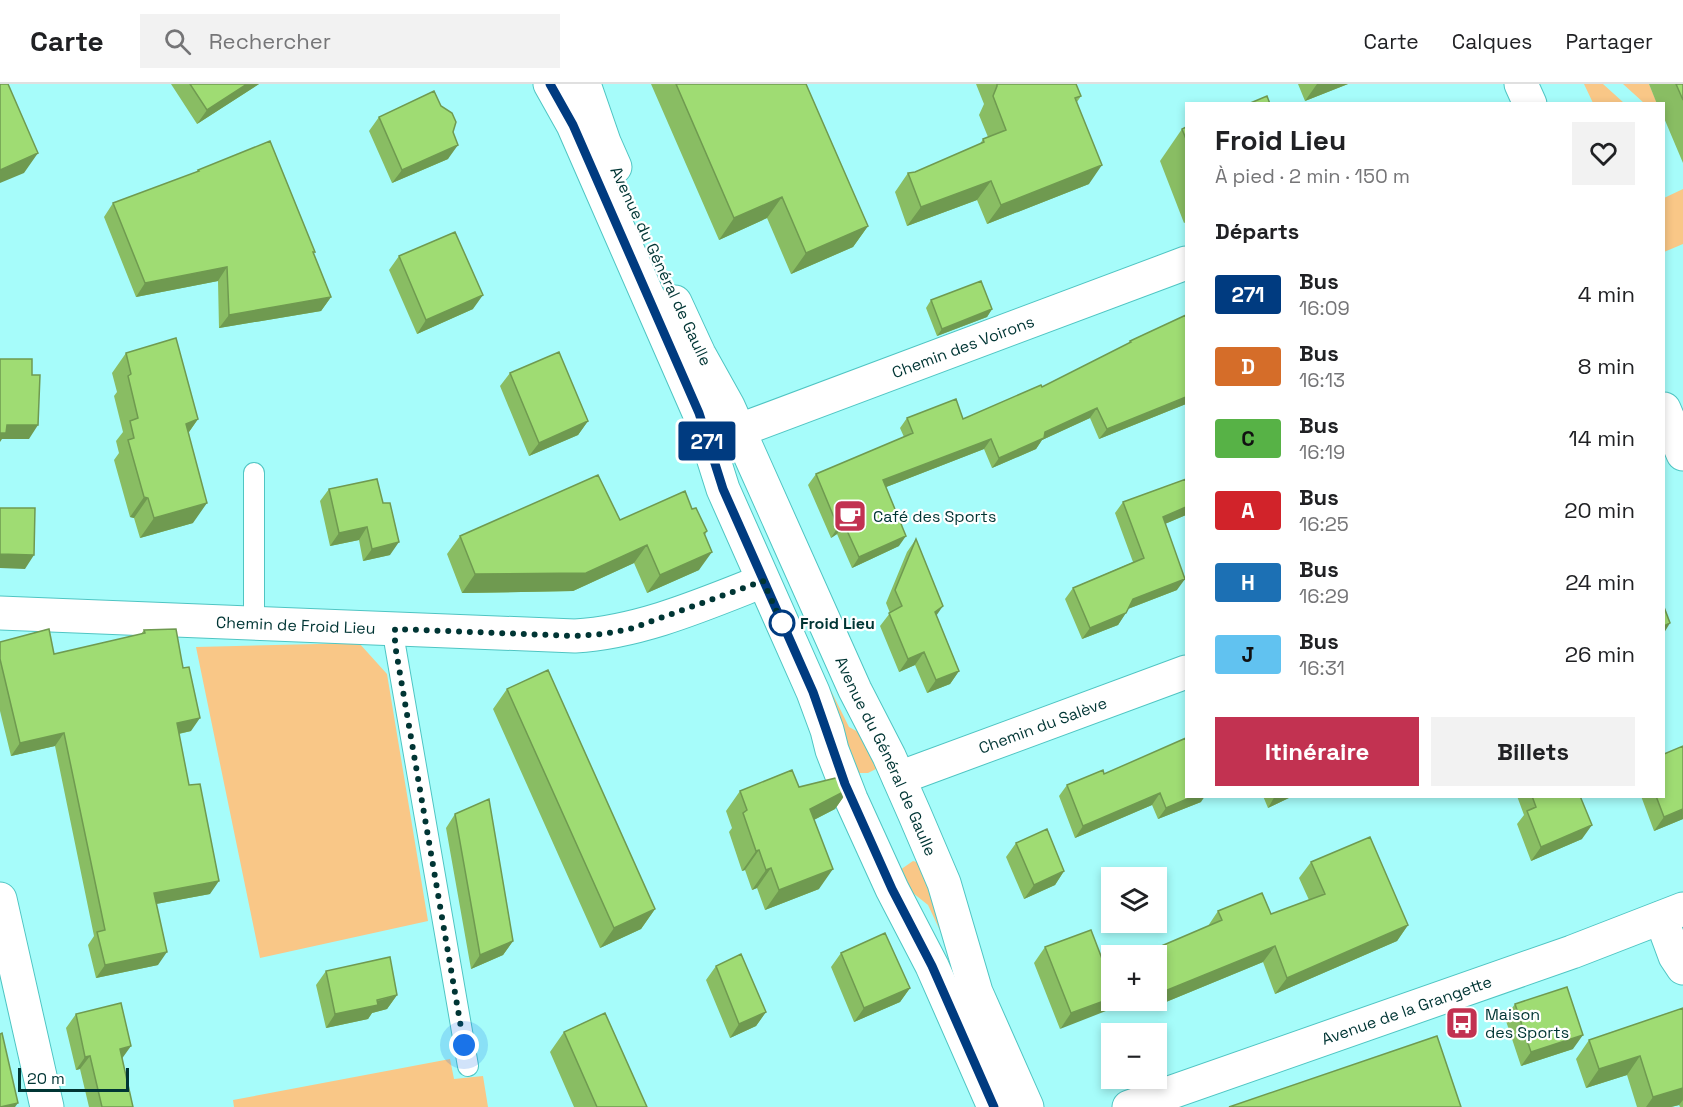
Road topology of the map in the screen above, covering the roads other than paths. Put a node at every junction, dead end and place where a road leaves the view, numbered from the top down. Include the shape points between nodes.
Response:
1 (550, 84) edge
2 (584, 84) edge
3 (1521, 84) edge
4 (1529, 102) edge
5 (1185, 263) edge
6 (1665, 411) edge
7 (740, 430) junction
8 (1683, 454) edge
9 (254, 472) dead end
10 (799, 564) junction
11 (763, 581) junction
12 (0, 613) edge
13 (254, 624) junction
14 (395, 629) junction
15 (1185, 672) edge
16 (899, 778) junction
17 (852, 799) junction
18 (926, 841) junction
19 (879, 861) junction
20 (0, 899) edge
21 (1672, 913) edge
22 (1683, 968) edge
23 (468, 1066) dead end
24 (47, 1107) edge
25 (994, 1107) edge
26 (1027, 1107) edge
27 (1129, 1107) edge

1 - 11 street, Avenue du Général de Gaulle via 573,125 699,413 723,489
2 - 7 street, Avenue du Général de Gaulle via 604,142 680,315
3 - 4 street
5 - 7 street, Chemin des Voirons
6 - 8 street
7 - 10 street, Avenue du Général de Gaulle
9 - 13 lane
10 - 11 street, Chemin de Froid Lieu
10 - 16 street, Avenue du Général de Gaulle
11 - 14 street, Chemin de Froid Lieu via 630,629 604,634
11 - 17 street, Avenue du Général de Gaulle via 813,692
12 - 13 street, Chemin de Froid Lieu
13 - 14 street, Chemin de Froid Lieu
14 - 23 lane
15 - 16 street, Chemin du Salève
16 - 17 street, Chemin du Salève
16 - 18 street, Avenue du Général de Gaulle
17 - 19 street, Avenue du Général de Gaulle
18 - 19 street
18 - 26 street, Avenue du Général de Gaulle via 944,883 976,992
19 - 25 street, Avenue du Général de Gaulle via 928,957
20 - 24 street
21 - 22 street via 1675,956
21 - 27 street, Avenue de la Grangette

